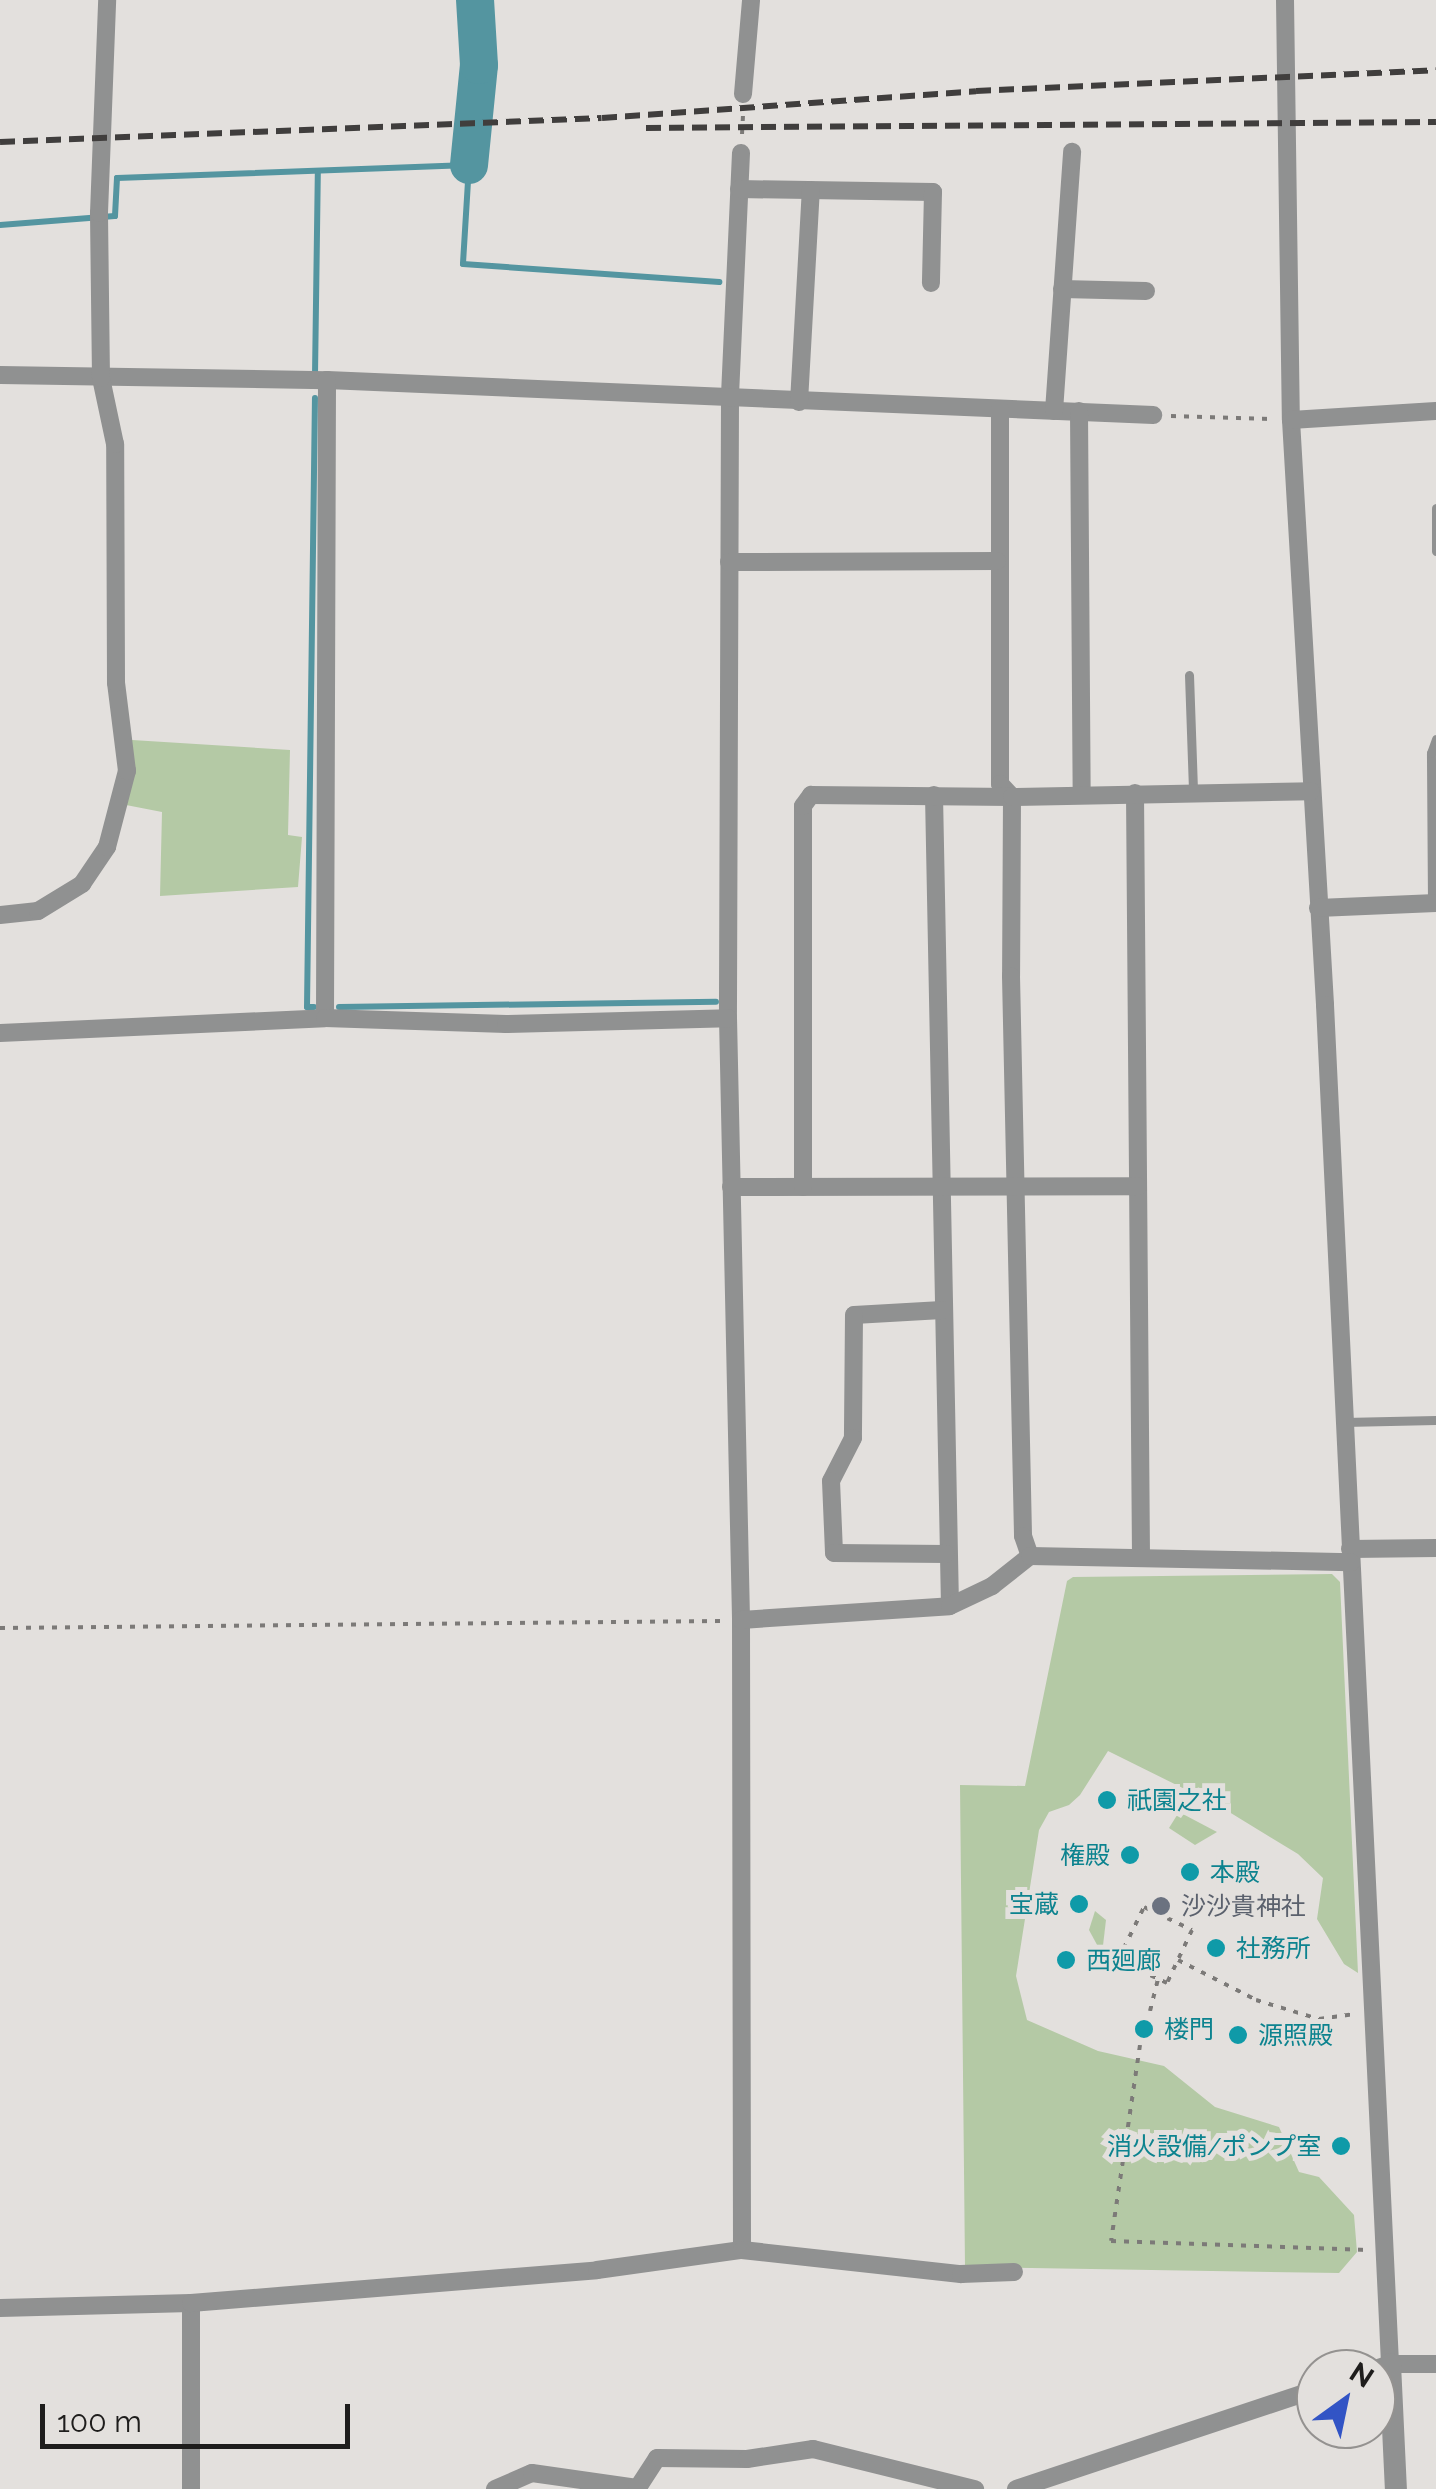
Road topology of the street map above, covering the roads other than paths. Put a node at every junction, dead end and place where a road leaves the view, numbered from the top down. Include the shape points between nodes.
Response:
1 (107, 0) edge
2 (751, 0) edge
3 (1285, 0) edge
4 (743, 94) dead end
5 (1072, 152) dead end
6 (741, 153) dead end
7 (739, 189) junction
8 (811, 190) junction
9 (931, 283) dead end
10 (1062, 288) junction
11 (1146, 292) dead end
12 (0, 375) edge
13 (101, 378) junction
14 (327, 380) junction
15 (730, 400) junction
16 (799, 402) junction
17 (1000, 409) junction
18 (1054, 411) junction
19 (1080, 411) junction
20 (1436, 411) edge
21 (1153, 415) road end
22 (1291, 420) junction
23 (1436, 508) edge
24 (1436, 551) edge
25 (997, 560) junction
26 (729, 562) junction
27 (1188, 675) dead end
28 (1436, 739) edge
29 (1311, 790) junction
30 (1192, 792) junction
31 (1136, 793) junction
32 (1082, 794) junction
33 (934, 795) junction
34 (1012, 797) junction
35 (1434, 903) edge
36 (1318, 908) junction
37 (0, 915) edge
38 (325, 1018) junction
39 (728, 1018) junction
40 (0, 1034) edge
41 (1017, 1186) junction
42 (1138, 1186) junction
43 (803, 1187) junction
44 (940, 1187) junction
45 (731, 1188) junction
46 (942, 1310) junction
47 (1436, 1420) edge
48 (1344, 1422) junction
49 (1436, 1548) edge
50 (946, 1554) junction
51 (1351, 1555) junction
52 (1030, 1556) junction
53 (1141, 1556) junction
54 (950, 1606) junction
55 (741, 1620) junction
56 (742, 2250) junction
57 (1014, 2272) dead end
58 (191, 2303) junction
59 (0, 2308) edge
60 (1382, 2349) edge
61 (1436, 2364) edge
62 (1396, 2366) edge
63 (1296, 2396) edge
64 (1391, 2449) edge
65 (637, 2488) edge
66 (191, 2489) edge
67 (495, 2489) edge
68 (975, 2489) edge
69 (1016, 2489) edge
70 (1396, 2489) edge

1 - 13 street
2 - 4 street
3 - 22 street
5 - 10 street
6 - 7 street
7 - 8 street
7 - 15 street
8 - 9 street via 933,192
8 - 16 street
10 - 11 street
10 - 18 street
12 - 13 street
13 - 14 street
13 - 37 street via 115,444 116,683 128,755 124,796 107,847 82,884 38,910
14 - 15 street
14 - 38 street
15 - 16 street
15 - 26 street
16 - 17 street
17 - 18 street
17 - 25 street
18 - 19 street
19 - 21 street
19 - 32 street
20 - 22 street
22 - 29 street
23 - 24 lane
25 - 26 street
25 - 34 street via 1000,784
26 - 39 street
27 - 30 lane
28 - 35 lane
29 - 30 street
29 - 36 street
30 - 31 street
31 - 32 street
31 - 42 street
32 - 34 street
33 - 34 street
33 - 43 street via 811,795 802,806
33 - 44 street
34 - 41 street
35 - 36 street
36 - 48 street
38 - 39 street via 506,1024
38 - 40 street
39 - 45 street
41 - 42 street
41 - 44 street
41 - 52 street via 1023,1536
42 - 53 street
43 - 44 street
43 - 45 street
44 - 46 street
45 - 55 street
46 - 50 street
46 - 50 street via 854,1315 853,1438 831,1480 834,1553
47 - 48 lane
48 - 51 street
49 - 51 street
50 - 54 street
51 - 53 street
51 - 60 street via 1374,2011
52 - 53 street
52 - 54 street via 992,1586
54 - 55 street
55 - 56 street
56 - 57 street via 961,2274
56 - 58 street via 597,2270
58 - 59 street
58 - 66 street
61 - 62 street
63 - 69 street
64 - 70 street
65 - 67 street via 532,2474
65 - 68 street via 657,2458 747,2458 812,2449

